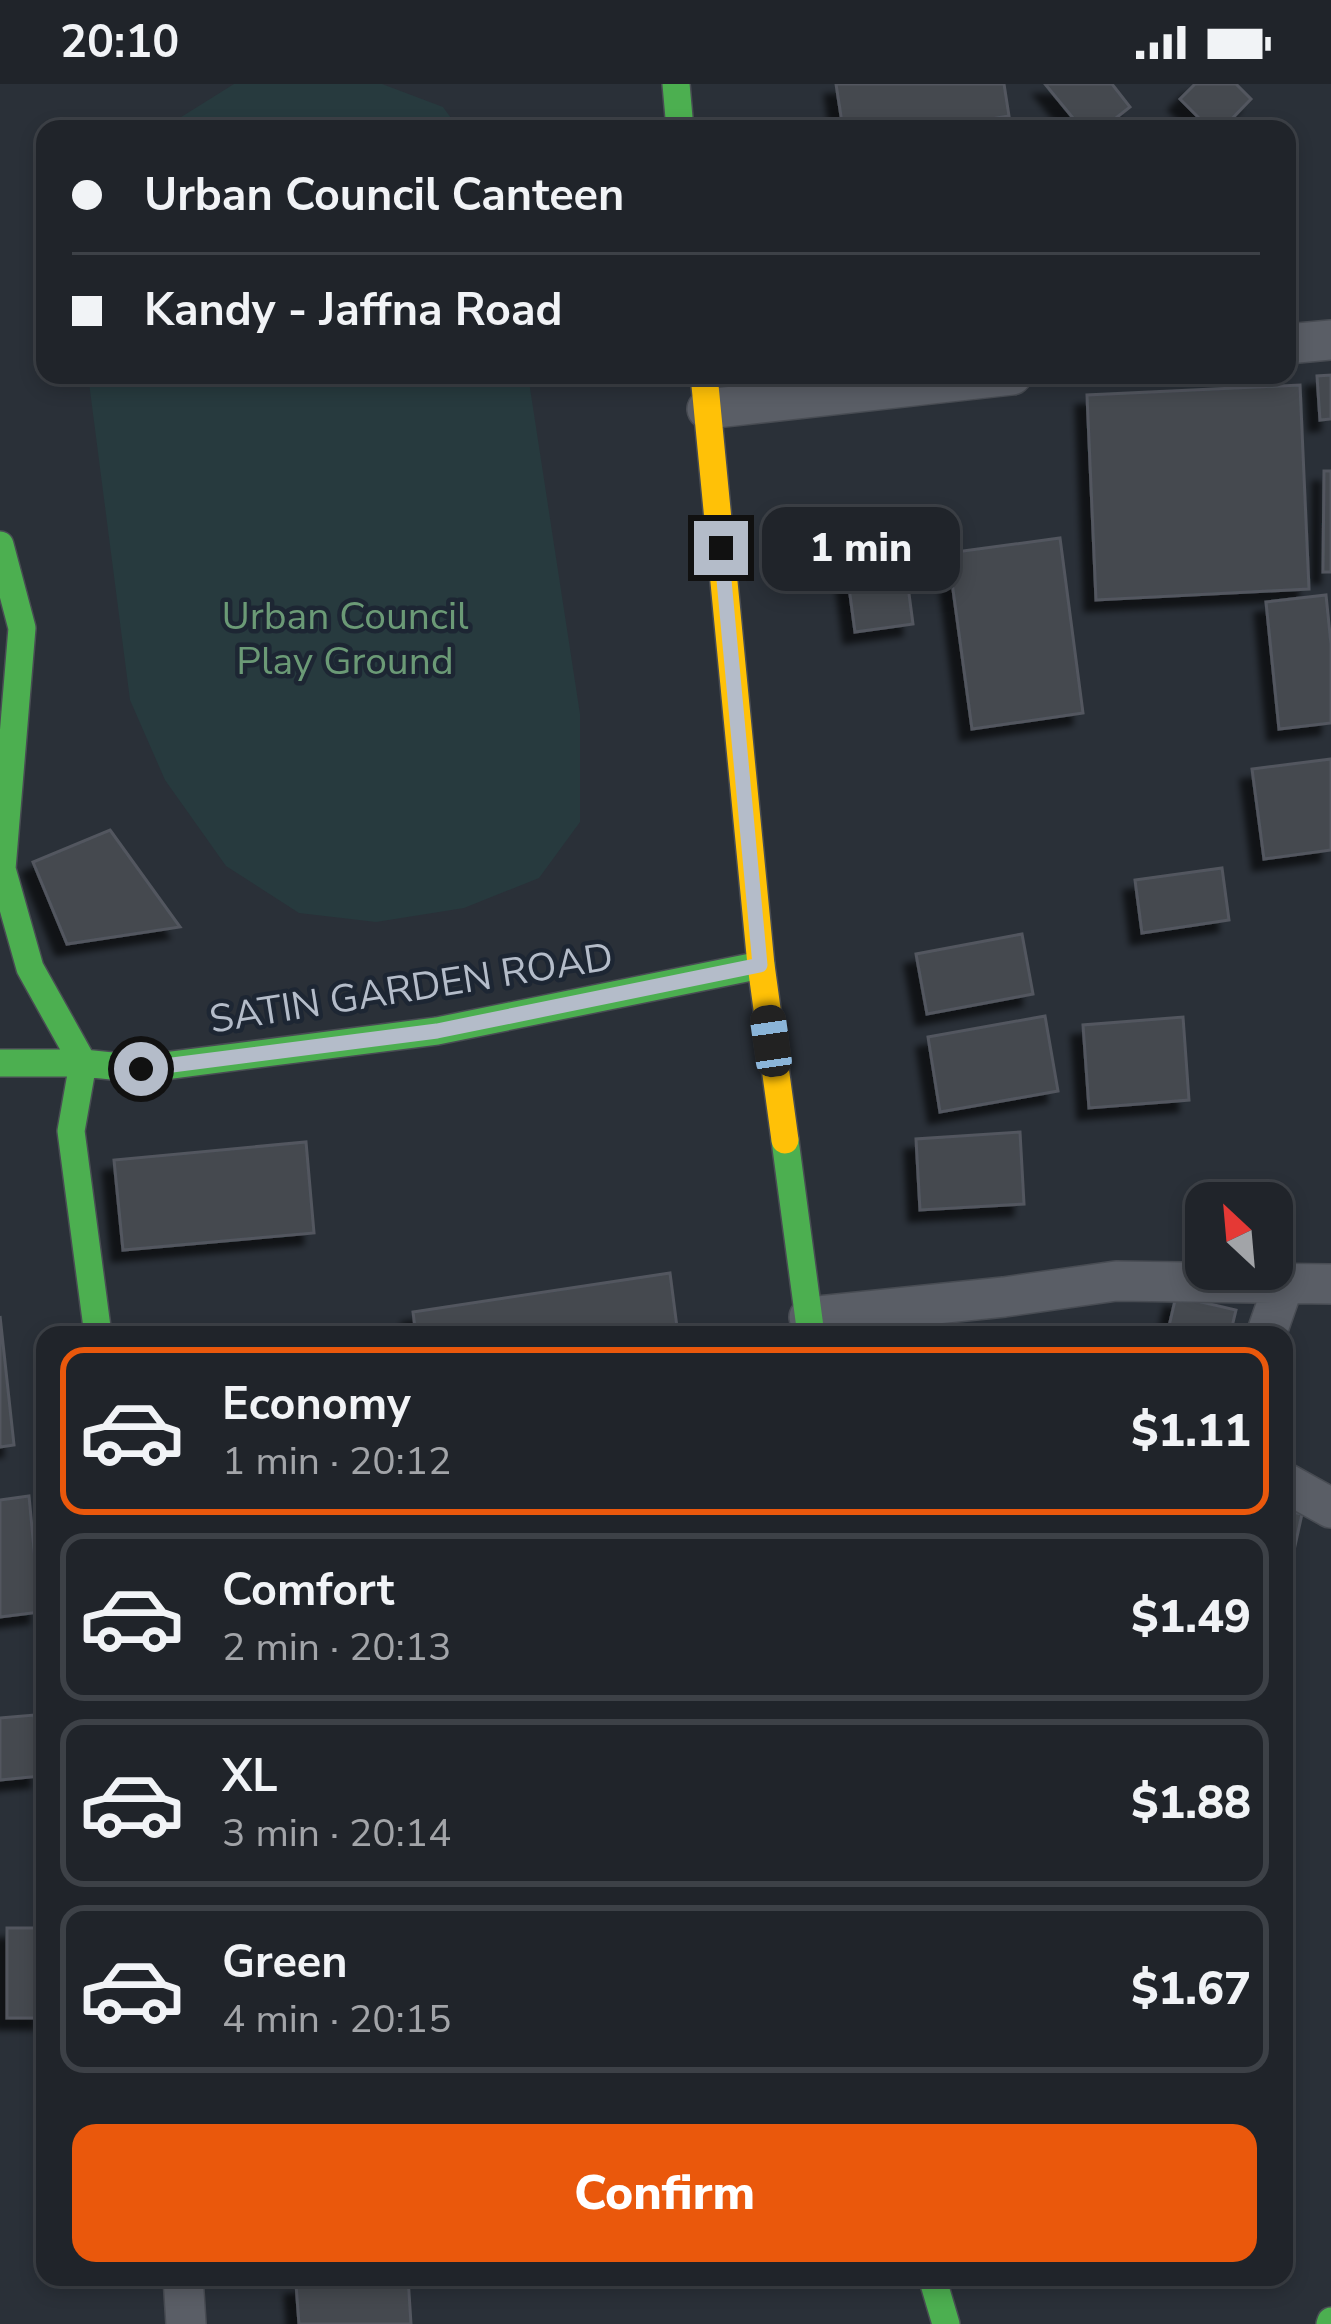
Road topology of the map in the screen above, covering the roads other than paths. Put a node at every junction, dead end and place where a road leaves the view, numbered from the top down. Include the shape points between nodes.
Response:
1 (676, 84) edge
2 (679, 120) edge
3 (1331, 340) edge
4 (1296, 343) edge
5 (849, 384) edge
6 (705, 392) edge
7 (0, 545) edge
8 (760, 965) junction
9 (0, 1063) edge
10 (83, 1063) junction
11 (1185, 1283) edge
12 (1331, 1284) edge
13 (1293, 1286) edge
14 (1282, 1290) edge
15 (97, 1326) edge
16 (810, 1326) edge
17 (1269, 1326) edge
18 (1293, 1487) edge
19 (1331, 1508) edge
20 (183, 2286) edge
21 (935, 2286) edge
22 (185, 2324) edge
23 (946, 2324) edge

1 - 2 main road
3 - 4 street
5 - 6 street
6 - 8 main road
7 - 10 main road via 22,628 2,868 31,968
8 - 10 main road, SATIN GARDEN ROAD via 437,1031 141,1069
8 - 16 main road
9 - 10 main road, SATIN GARDEN ROAD
10 - 15 main road via 71,1131
11 - 16 street via 1116,1281
12 - 13 street
14 - 17 street
18 - 19 street
20 - 22 street
21 - 23 main road

